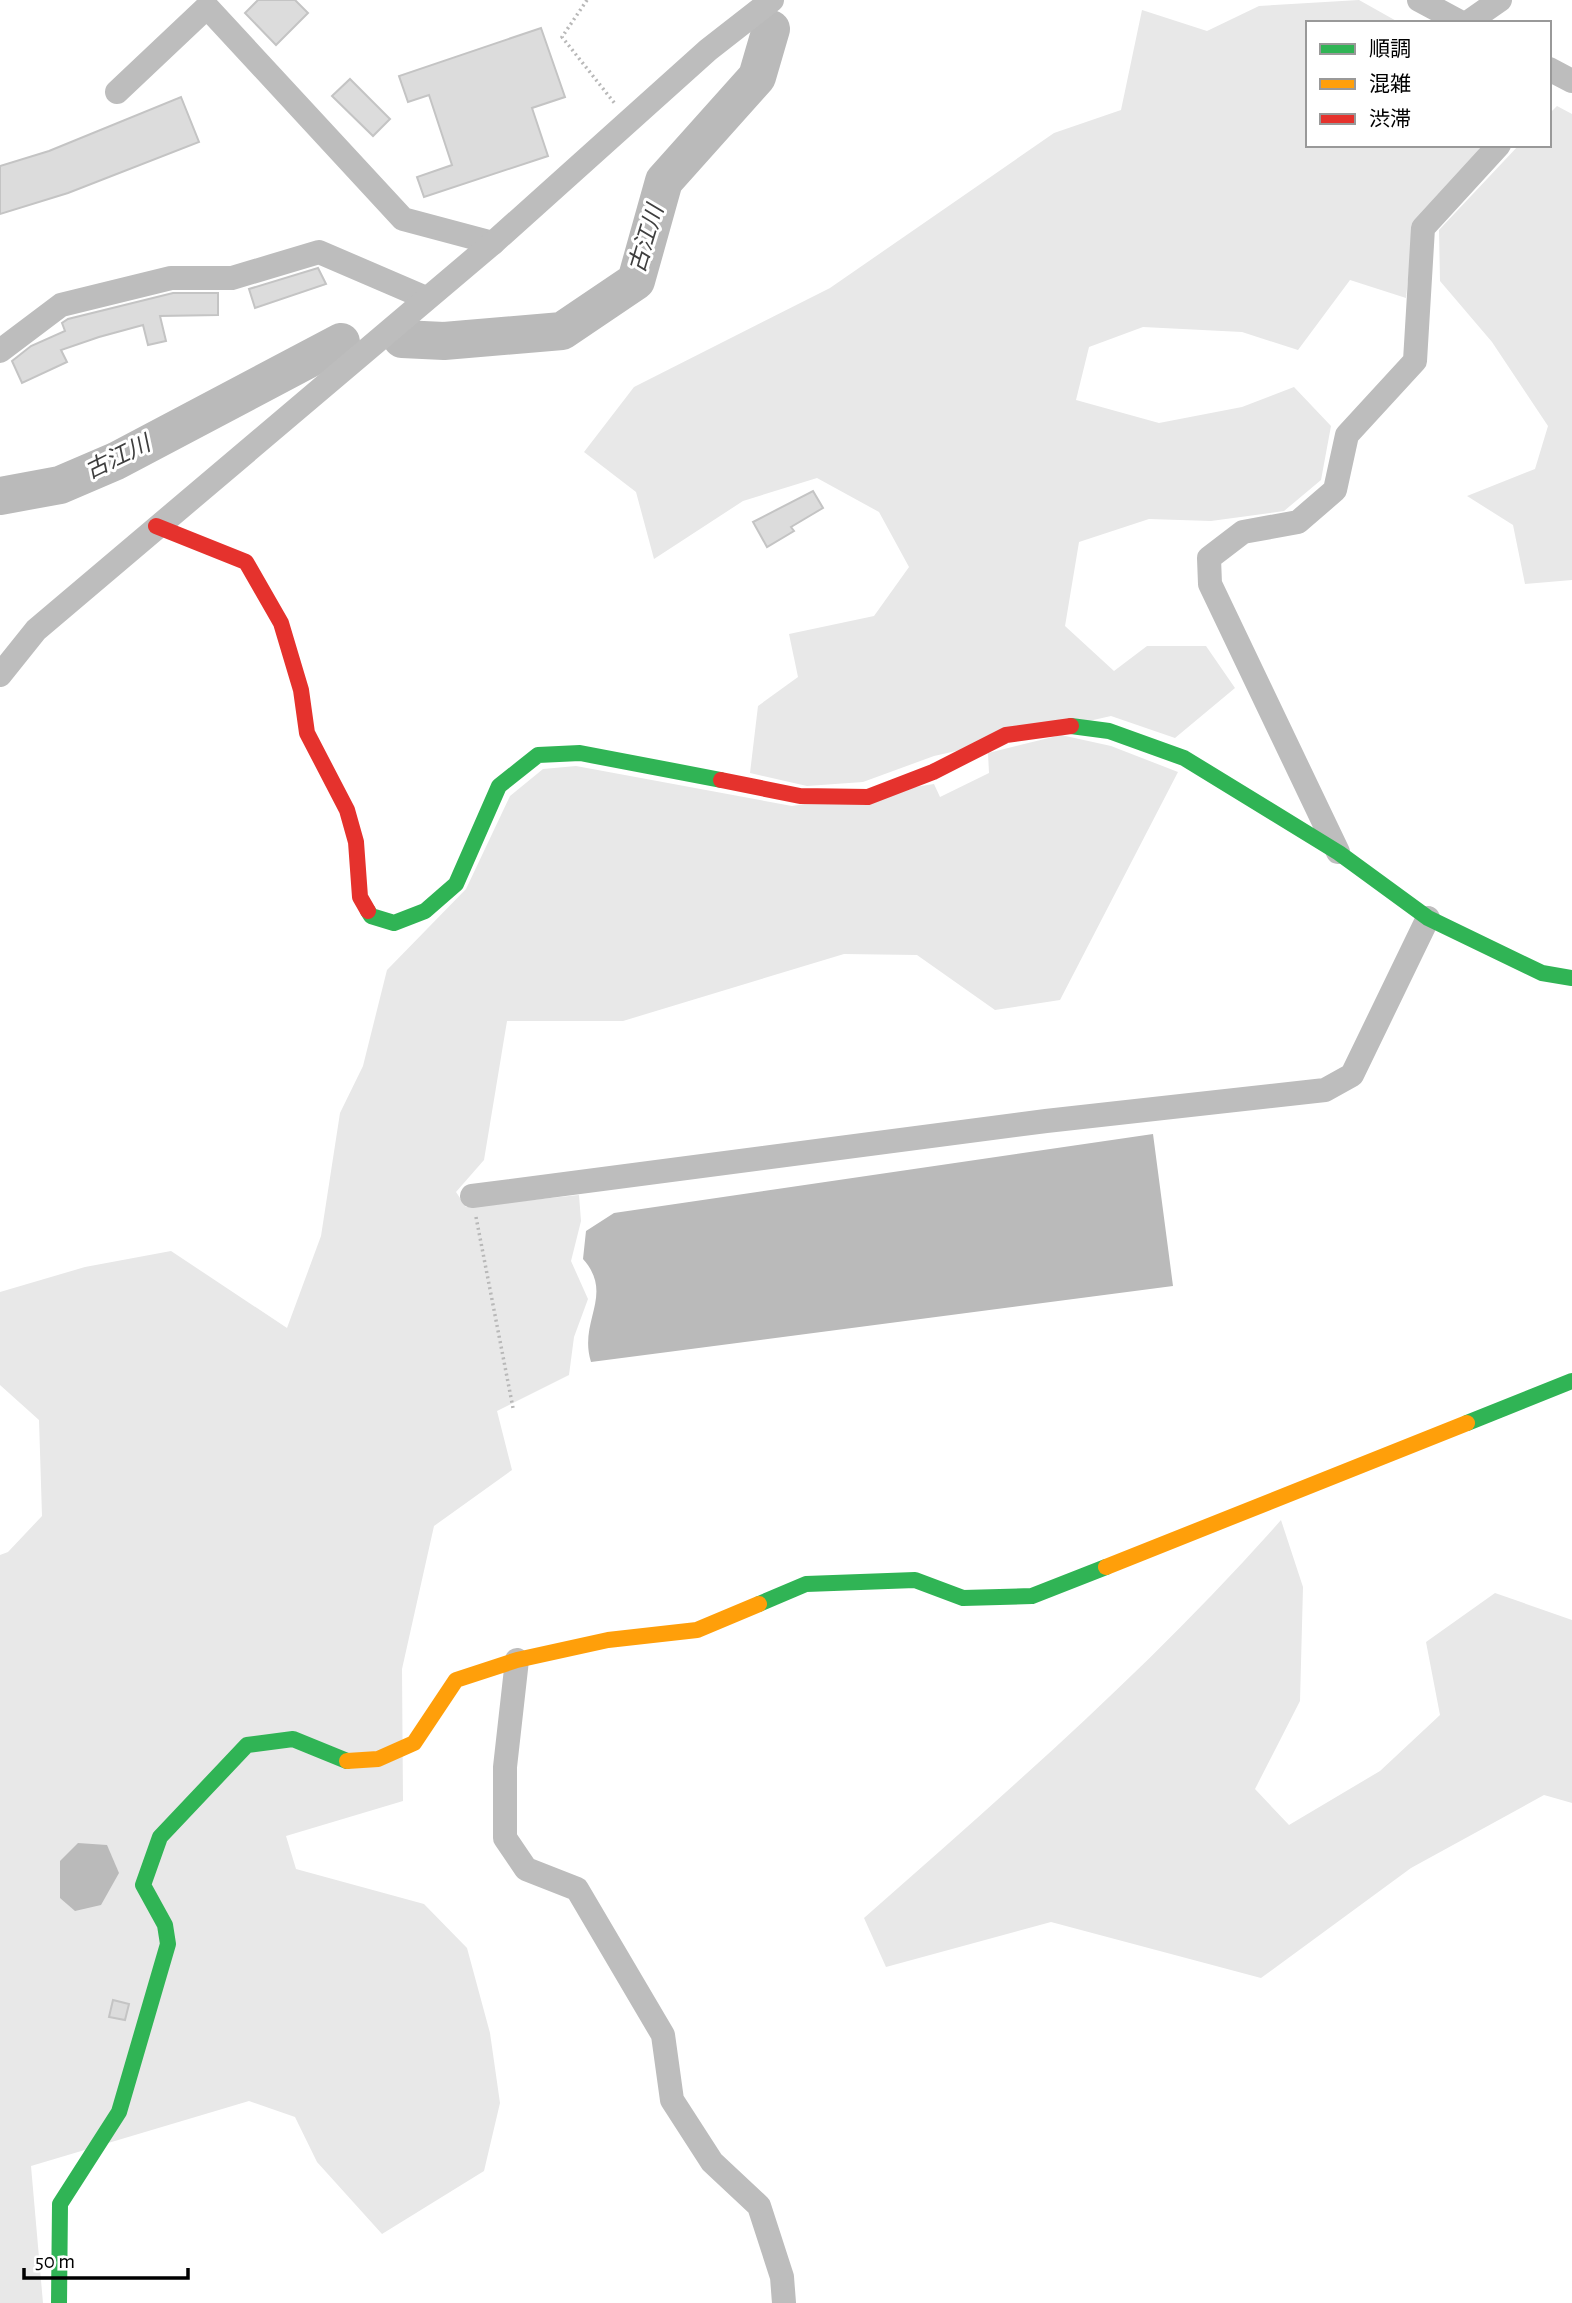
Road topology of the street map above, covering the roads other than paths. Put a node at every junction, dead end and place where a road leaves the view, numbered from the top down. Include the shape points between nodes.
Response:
1 (772, 0) edge
2 (1419, 0) edge
3 (1500, 0) edge
4 (1460, 21) edge
5 (1467, 21) edge
6 (117, 92) dead end
7 (1497, 147) edge
8 (493, 243) junction
9 (426, 298) junction
10 (0, 351) edge
11 (156, 526) junction
12 (0, 675) edge
13 (1339, 853) junction
14 (1428, 918) junction
15 (1572, 978) edge
16 (472, 1196) road end
17 (1572, 1381) edge
18 (517, 1660) junction
19 (59, 2303) edge
20 (783, 2303) edge

1 - 8 street via 708,50
2 - 4 street
3 - 5 street
6 - 8 street via 207,7 403,219
7 - 13 street via 1423,228 1415,361 1346,435 1335,490 1298,522 1243,533 1209,558 1210,584
8 - 9 street
9 - 10 street via 318,252 232,278 172,278 61,305
9 - 11 street
11 - 12 street via 36,630
11 - 13 street via 246,562 281,623 307,733 347,810 356,842 360,897 371,916 394,923 425,911 456,884 499,786 538,755 580,753 633,761 800,796 868,797 933,772 1006,735 1062,725 1109,731 1184,758
13 - 14 street
14 - 15 street via 1542,973
14 - 16 street via 1352,1075 1325,1090
17 - 18 street via 1032,1596 963,1598 915,1580 806,1584 697,1630 608,1640
18 - 19 street via 456,1680 414,1743 378,1759 343,1761 293,1739 247,1745 160,1837 143,1885 165,1925 169,1944 119,2112 60,2204
18 - 20 street via 505,1766 505,1839 526,1869 577,1889 663,2035 672,2100 712,2162 759,2206 782,2277

